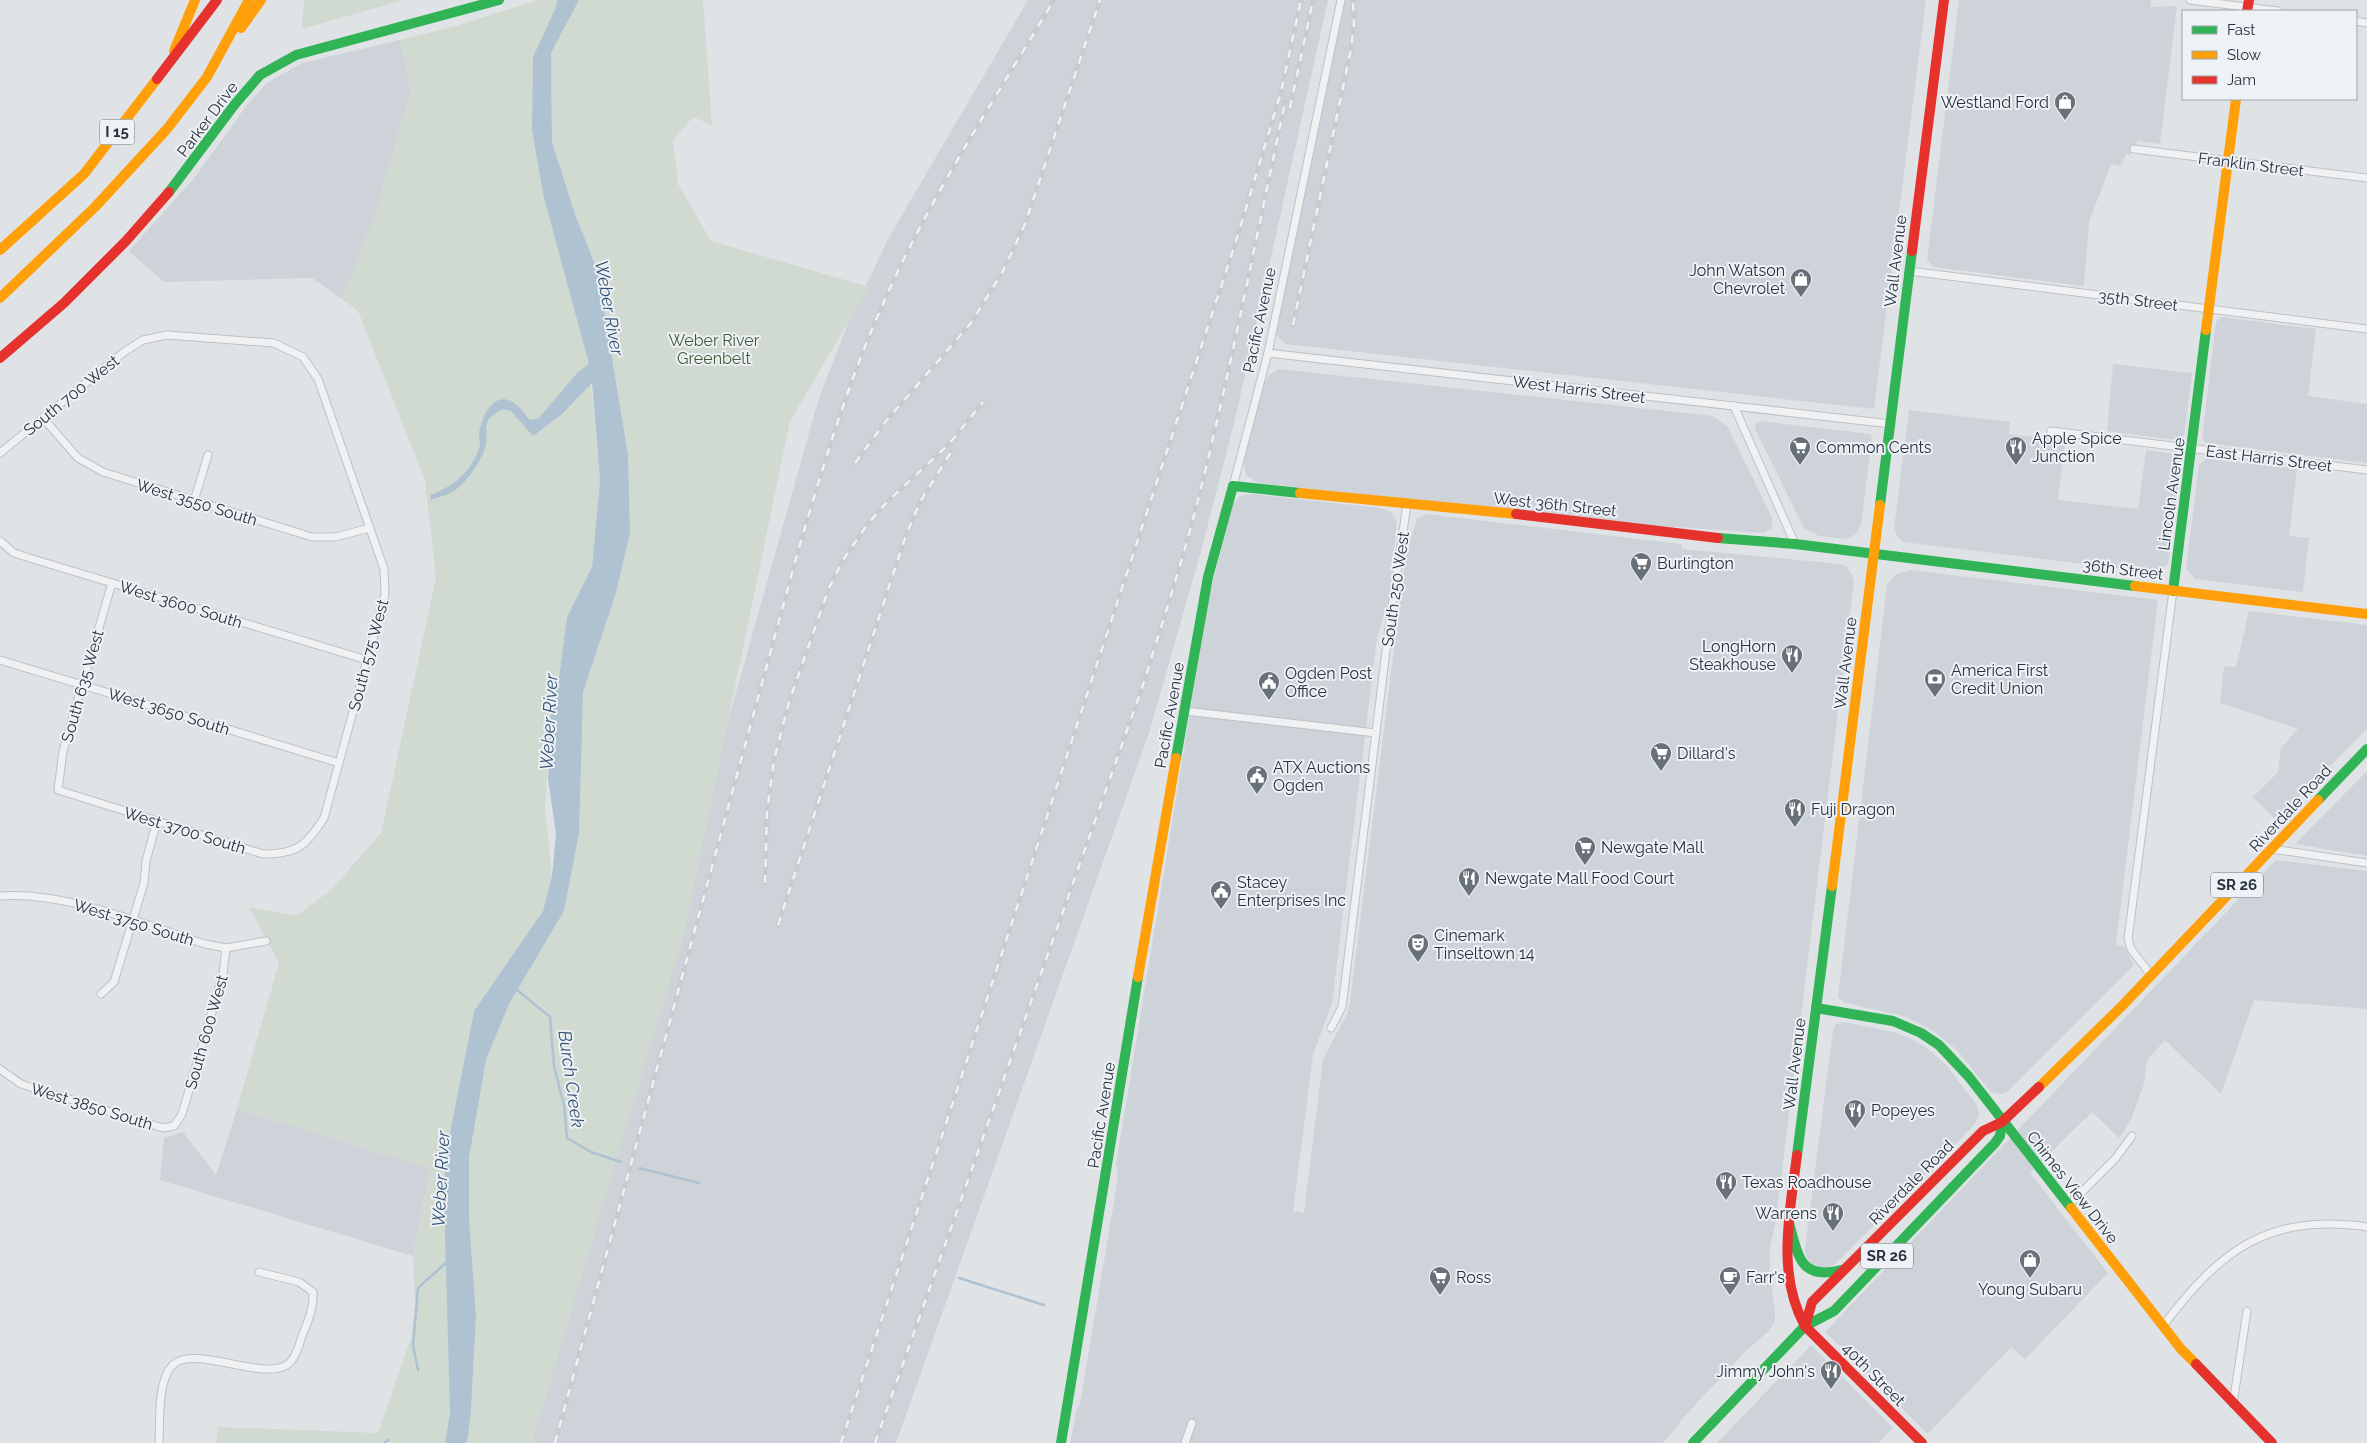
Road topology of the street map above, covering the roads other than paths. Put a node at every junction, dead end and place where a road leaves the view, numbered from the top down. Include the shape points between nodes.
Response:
1 (194, 0) edge
2 (217, 0) edge
3 (249, 0) edge
4 (261, 0) edge
5 (499, 0) edge
6 (1341, 0) edge
7 (1944, 0) edge
8 (2190, 0) edge
9 (2248, 6) edge
10 (2272, 10) edge
11 (167, 66) junction
12 (206, 77) junction
13 (2236, 100) edge
14 (2134, 148) dead end
15 (2229, 162) junction
16 (2367, 178) edge
17 (0, 250) edge
18 (1909, 271) junction
19 (0, 298) edge
20 (2210, 310) junction
21 (2367, 329) edge
22 (1268, 353) junction
23 (303, 357) joint
24 (0, 358) edge
25 (1734, 406) junction
26 (43, 418) junction
27 (1891, 424) junction
28 (2051, 431) dead end
29 (2192, 448) junction
30 (0, 453) edge
31 (208, 456) dead end
32 (2367, 470) edge
33 (1232, 486) junction
34 (194, 501) junction
35 (1407, 504) junction
36 (370, 528) junction
37 (0, 540) edge
38 (1796, 544) junction
39 (1874, 554) junction
40 (112, 583) junction
41 (2173, 590) junction
42 (2367, 614) edge
43 (0, 660) edge
44 (367, 660) junction
45 (82, 685) junction
46 (1185, 711) junction
47 (1376, 733) junction
48 (2367, 749) edge
49 (339, 763) junction
50 (58, 790) joint
51 (157, 821) junction
52 (310, 840) joint
53 (2272, 849) junction
54 (2367, 864) edge
55 (0, 896) edge
56 (132, 921) junction
57 (266, 941) dead end
58 (226, 948) junction
59 (2151, 975) junction
60 (102, 994) dead end
61 (1816, 1008) junction
62 (1330, 1028) dead end
63 (0, 1069) edge
64 (182, 1114) joint
65 (2002, 1122) junction
66 (2132, 1136) dead end
67 (2069, 1205) junction
68 (1789, 1223) junction
69 (2367, 1227) edge
70 (1845, 1269) junction
71 (259, 1272) dead end
72 (2247, 1310) dead end
73 (1805, 1326) junction
74 (2163, 1326) junction
75 (2233, 1404) junction
76 (1192, 1423) dead end
77 (159, 1443) edge
78 (1061, 1443) edge
79 (1185, 1443) edge
80 (1693, 1443) edge
81 (1922, 1443) edge
82 (2272, 1443) edge

1 - 11 main road
2 - 11 main road, I 15
3 - 12 main road, I 15
4 - 12 main road
5 - 24 main road, Parker Drive via 296,55 260,74 183,176 126,241 64,303
6 - 22 street, Pacific Avenue
7 - 18 main road, Wall Avenue
8 - 9 street
9 - 10 street
11 - 17 main road, I 15 via 84,174
12 - 19 main road, I 15 via 167,129 95,207
13 - 15 main road, Lincoln Avenue
14 - 15 street, Franklin Street
15 - 16 street, Franklin Street
15 - 20 main road, Lincoln Avenue
18 - 20 street, 35th Street
18 - 27 main road, Wall Avenue
20 - 21 street, 35th Street
20 - 29 main road, Lincoln Avenue
22 - 25 street, West Harris Street
22 - 33 street, Pacific Avenue
23 - 26 street, South 700 West via 274,342 167,335 143,340
23 - 36 street, South 575 West via 318,379
25 - 27 street, West Harris Street
25 - 38 street
26 - 30 street, South 700 West
26 - 34 street, West 3550 South via 78,458 102,472
27 - 39 main road, Wall Avenue
28 - 29 street, East Harris Street
29 - 32 street, East Harris Street
29 - 41 main road, Lincoln Avenue
31 - 34 street
33 - 35 main road, West 36th Street
33 - 46 main road, Pacific Avenue via 1208,577
34 - 36 street, West 3550 South via 312,537 335,538
35 - 38 main road, West 36th Street via 1689,536
35 - 47 street, South 250 West
36 - 44 street, South 575 West via 384,569 385,594
37 - 40 street, West 3600 South via 14,553
38 - 39 main road, West 36th Street
39 - 41 main road, 36th Street
39 - 61 main road, Wall Avenue
40 - 44 street, West 3600 South
40 - 45 street, South 635 West
41 - 42 main road, 36th Street
41 - 59 street, Lincoln Avenue via 2128,939
43 - 45 street, West 3650 South
44 - 49 street, South 575 West
45 - 49 street, West 3650 South
45 - 50 street, South 635 West via 63,751
46 - 47 street
46 - 78 main road, Pacific Avenue
47 - 62 street, South 250 West via 1342,1007
48 - 53 main road, Riverdale Road / SR 26
49 - 52 street, South 575 West via 324,818
50 - 51 street, West 3700 South
51 - 52 street, West 3700 South via 263,854 285,854
51 - 56 street
53 - 54 street
53 - 59 main road, Riverdale Road / SR 26
55 - 56 street, West 3750 South via 21,894 63,900
56 - 58 street, West 3750 South
56 - 60 street via 114,982
57 - 58 street, West 3750 South
58 - 64 street, South 600 West via 223,974
59 - 65 main road, Riverdale Road / SR 26
61 - 65 main road, Chimes View Drive via 1899,1023 1922,1033 1969,1077
61 - 68 main road, Wall Avenue
63 - 64 street, West 3850 South via 21,1084 163,1128 174,1126
65 - 67 main road, Chimes View Drive
65 - 70 main road, Riverdale Road / SR 26 via 1983,1131
65 - 73 main road, Riverdale Road / SR 26 via 2000,1136 1995,1143 1834,1311
66 - 67 street via 2115,1159
67 - 74 main road, Chimes View Drive
68 - 70 main road via 1798,1254 1810,1271 1823,1275
68 - 73 main road, Wall Avenue via 1787,1266 1790,1295
69 - 74 street via 2308,1223 2251,1241 2225,1257 2204,1276
70 - 73 main road, Riverdale Road / SR 26 via 1812,1302
71 - 77 street via 299,1282 313,1292 314,1306 297,1352 287,1365 272,1369 189,1358 173,1364 163,1380
72 - 75 street
73 - 80 main road, SR 26
73 - 81 main road, 40th Street
74 - 75 main road, Chimes View Drive
75 - 82 main road, Chimes View Drive
76 - 79 street

